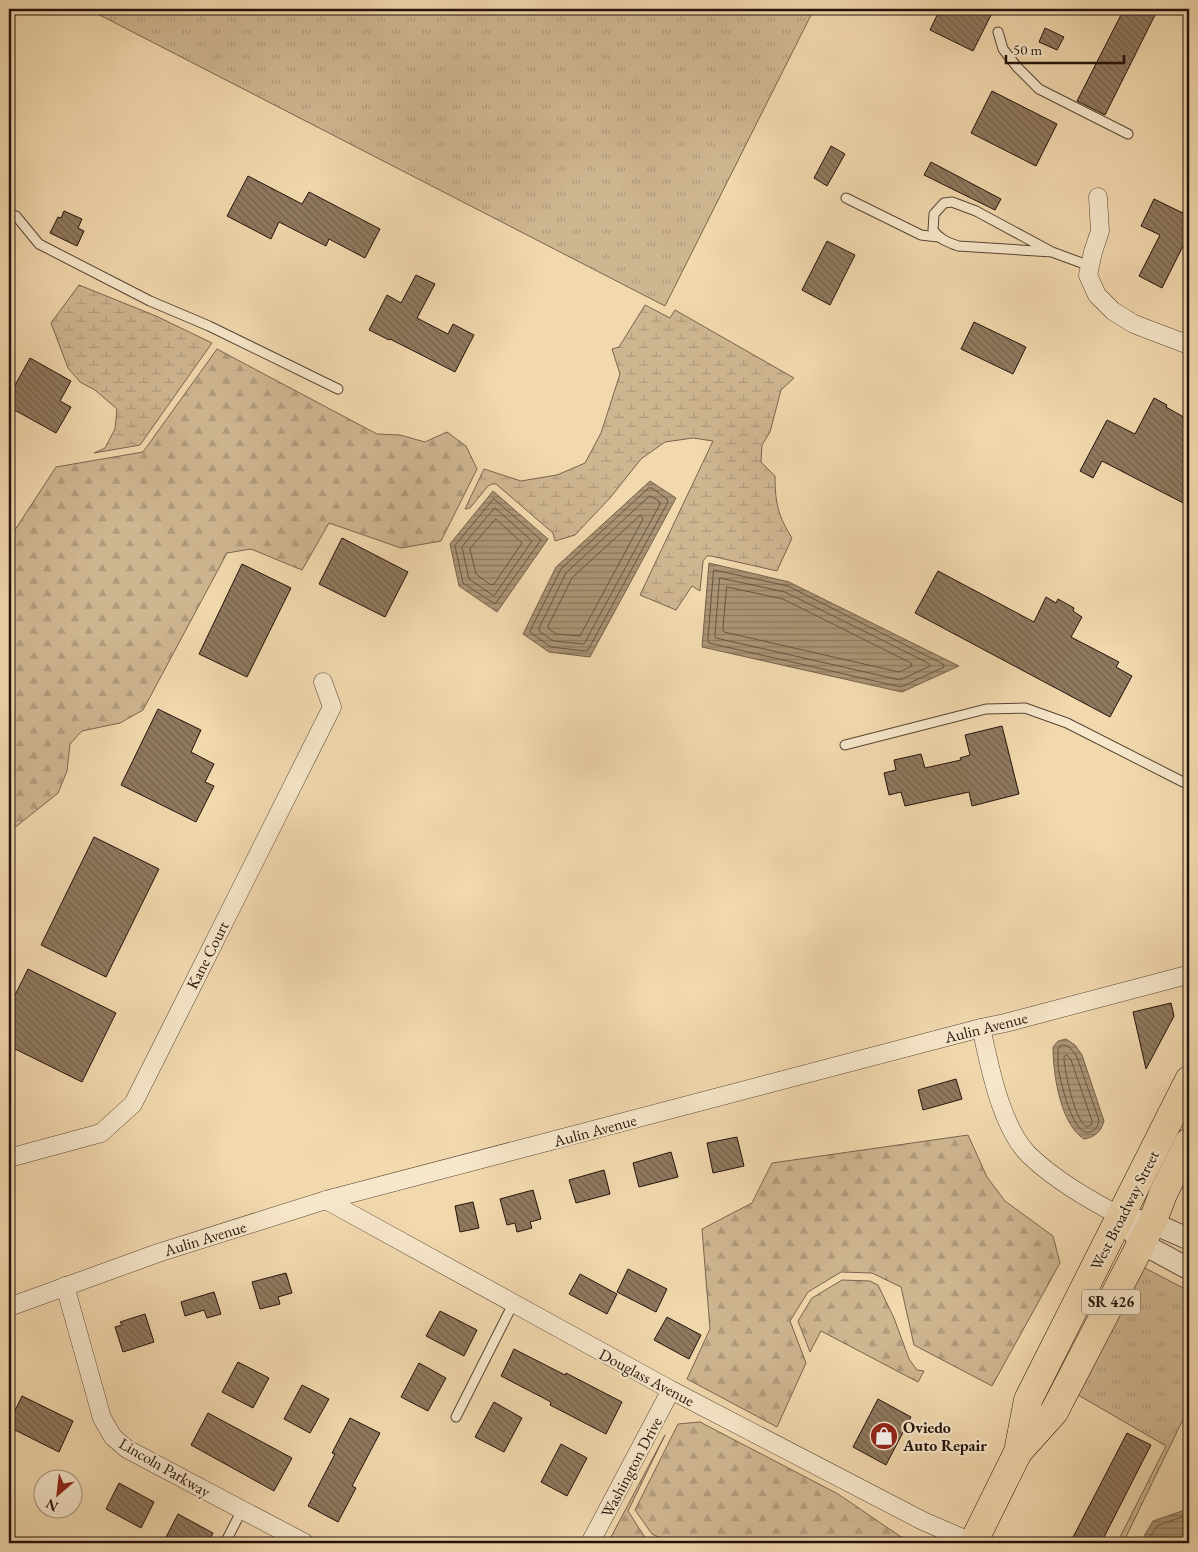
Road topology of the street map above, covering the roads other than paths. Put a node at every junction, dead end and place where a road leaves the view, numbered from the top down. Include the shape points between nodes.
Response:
1 (998, 32) dead end
2 (1128, 134) dead end
3 (1098, 197) dead end
4 (846, 198) dead end
5 (9, 214) edge
6 (938, 237) junction
7 (1052, 252) junction
8 (1090, 266) junction
9 (1189, 345) edge
10 (338, 389) dead end
11 (323, 682) dead end
12 (845, 745) dead end
13 (1189, 785) edge
14 (1187, 975) dead end
15 (981, 1028) junction
16 (1189, 1080) edge
17 (1189, 1142) edge
18 (9, 1158) edge
19 (326, 1200) junction
20 (1120, 1216) junction
21 (1146, 1233) junction
22 (1189, 1238) edge
23 (1189, 1269) edge
24 (65, 1286) junction
25 (513, 1304) junction
26 (9, 1307) edge
27 (671, 1390) junction
28 (456, 1417) dead end
29 (1018, 1452) junction
30 (242, 1510) junction
31 (225, 1543) edge
32 (305, 1543) edge
33 (590, 1543) edge
34 (973, 1543) edge

1 - 2 lane via 1003,49 1039,88
3 - 8 street via 1100,231
4 - 6 lane via 920,235
5 - 10 lane via 16,216 39,244 150,301
6 - 7 lane via 958,246
6 - 7 lane via 933,230 934,214 944,202 952,202 976,211
7 - 8 lane
8 - 9 street via 1088,275 1097,295 1114,311 1134,324
11 - 18 street, Kane Court via 332,707 133,1104 100,1133
12 - 13 lane via 986,709 1025,708 1067,723
14 - 15 street, Aulin Avenue
15 - 19 street, Aulin Avenue
15 - 20 street via 1001,1105 1028,1154 1056,1177
16 - 20 main road, West Broadway Street / SR 426
17 - 21 main road, West Broadway Street / SR 426
19 - 24 street, Aulin Avenue via 163,1251
19 - 25 street, Douglass Avenue
20 - 21 street
20 - 29 main road, West Broadway Street / SR 426 via 1028,1400
21 - 22 street
21 - 23 street
21 - 29 main road, West Broadway Street / SR 426 via 1054,1412
24 - 26 street, Aulin Avenue
24 - 30 street, Lincoln Parkway via 102,1418 113,1438 127,1449
25 - 27 street, Douglass Avenue
25 - 28 lane
27 - 33 street, Washington Drive
27 - 34 street, Douglass Avenue via 922,1521
29 - 34 main road, West Broadway Street / SR 426
30 - 31 lane
30 - 32 street, Lincoln Parkway

